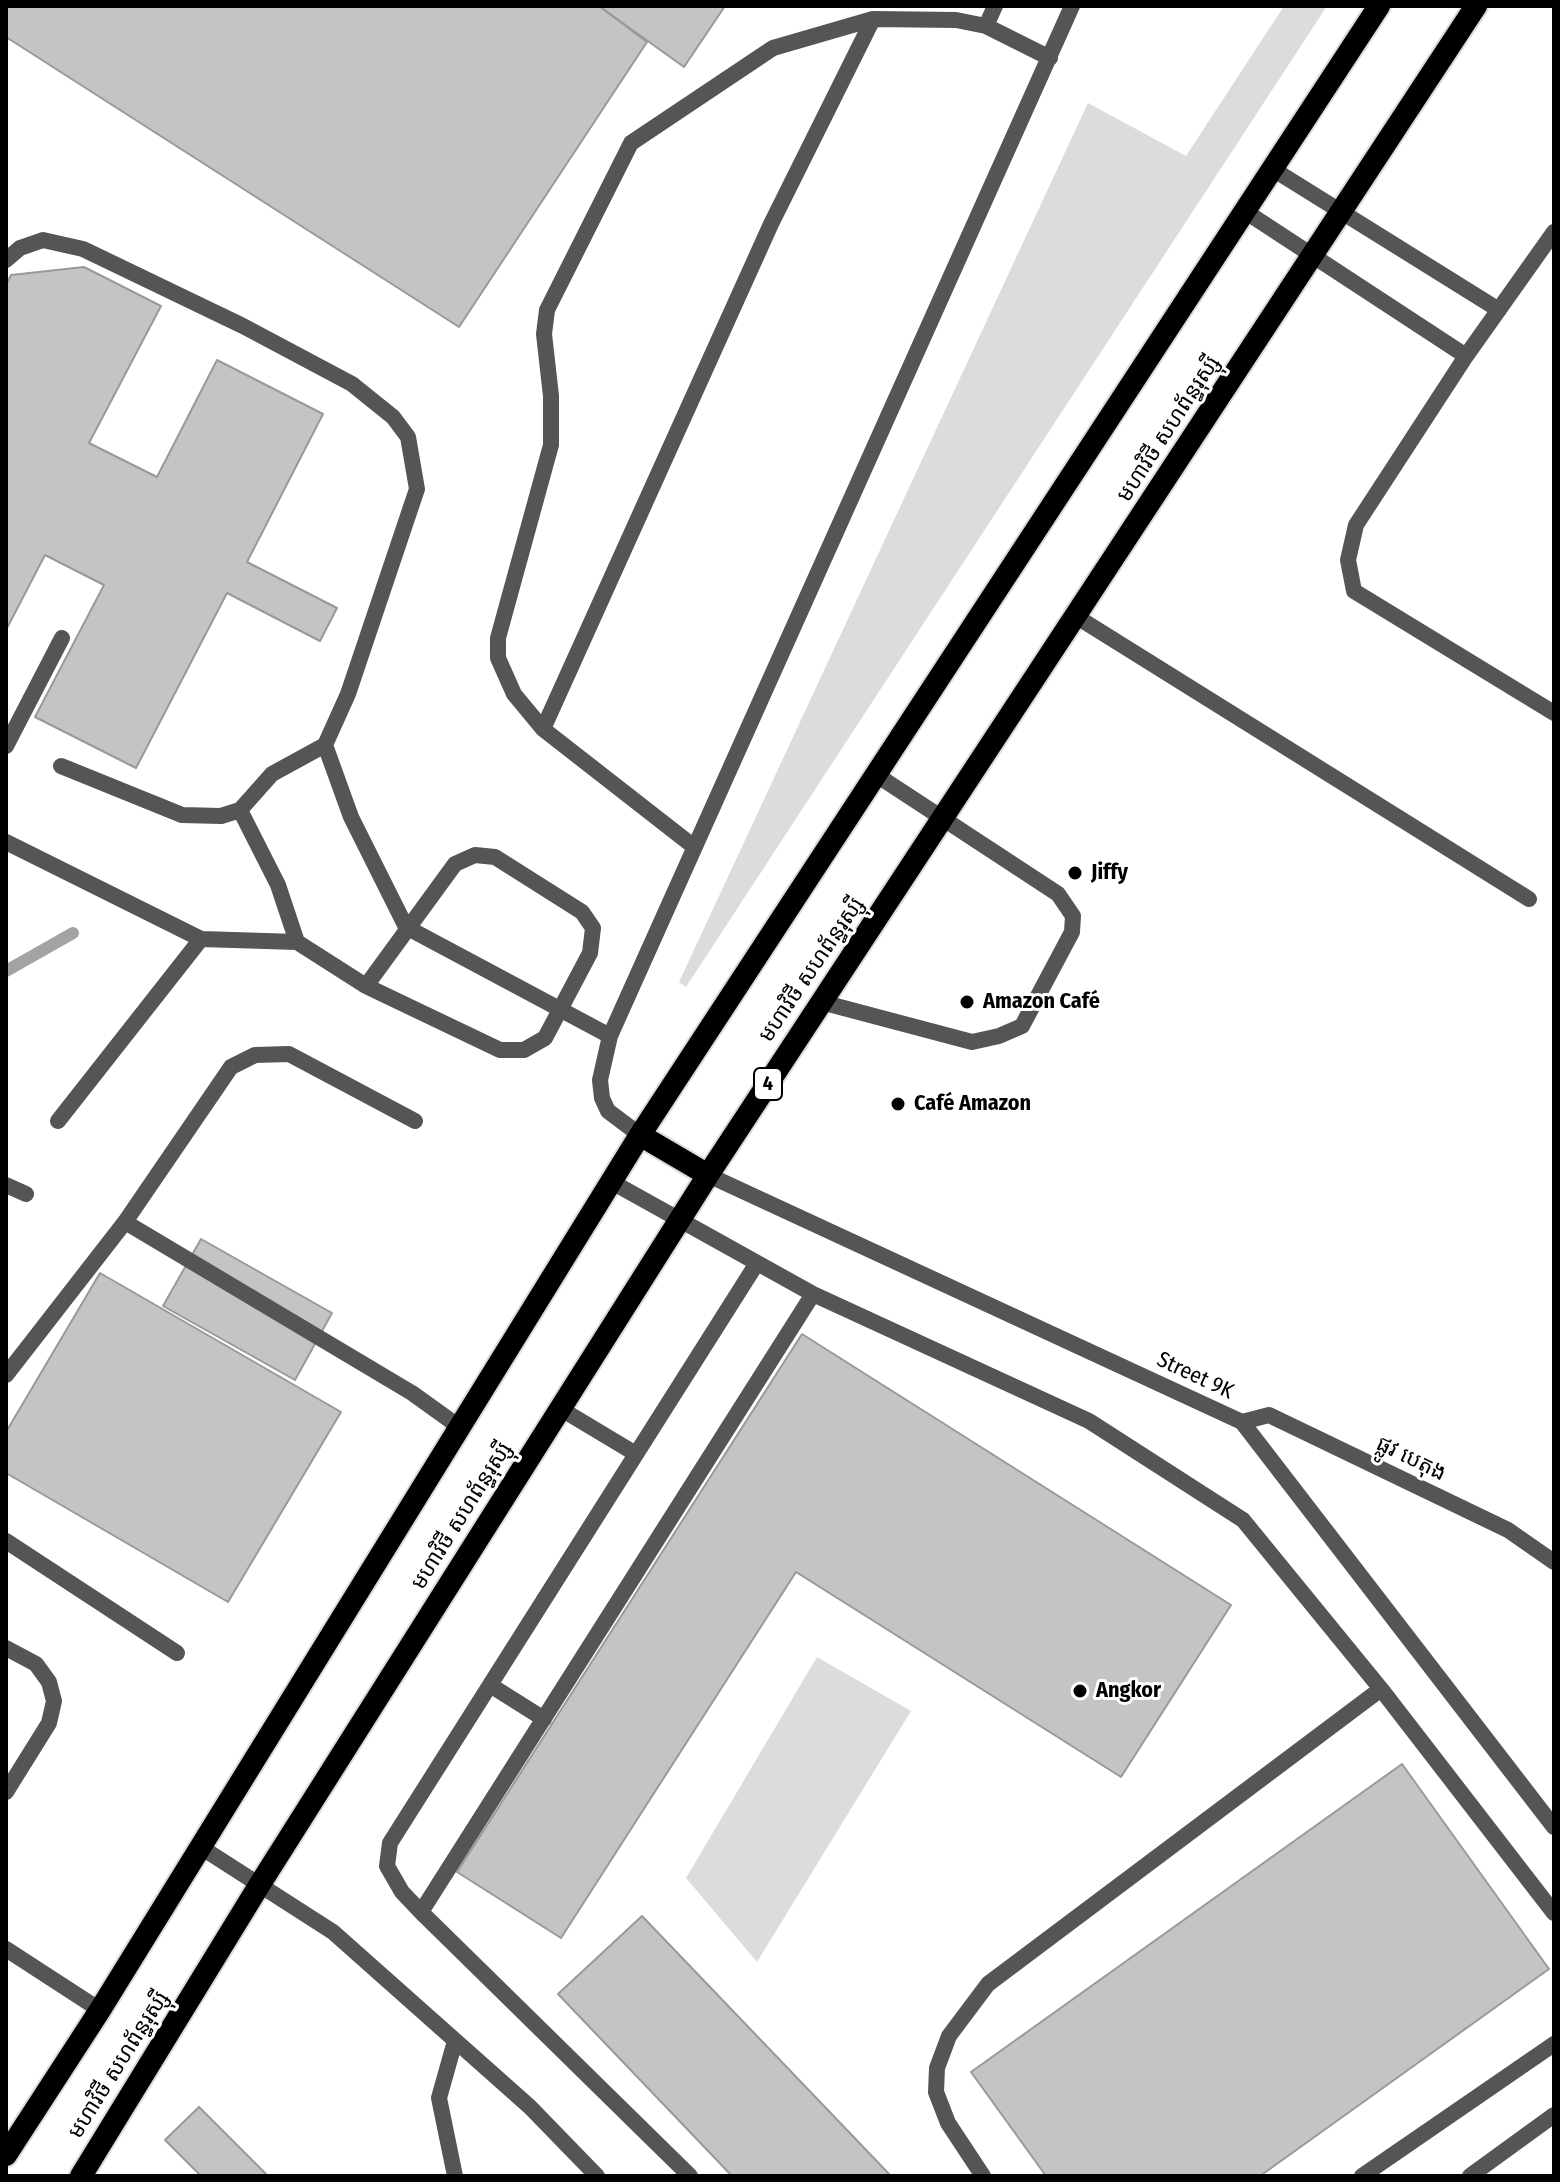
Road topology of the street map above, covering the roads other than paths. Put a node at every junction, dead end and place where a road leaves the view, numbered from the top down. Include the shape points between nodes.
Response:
1 (995, 6) edge
2 (1072, 6) edge
3 (1379, 6) edge
4 (1476, 6) edge
5 (873, 19) junction
6 (986, 26) junction
7 (1050, 58) junction
8 (1271, 168) junction
9 (1243, 210) junction
10 (1342, 212) junction
11 (1554, 232) edge
12 (1312, 257) junction
13 (6, 260) edge
14 (1499, 310) junction
15 (1466, 356) junction
16 (1077, 617) junction
17 (62, 638) dead end
18 (1554, 713) edge
19 (543, 729) junction
20 (325, 745) junction
21 (6, 746) edge
22 (61, 766) dead end
23 (875, 774) junction
24 (240, 810) junction
25 (944, 818) junction
26 (6, 842) edge
27 (693, 846) junction
28 (1529, 899) dead end
29 (406, 927) junction
30 (201, 939) junction
31 (297, 942) junction
32 (366, 986) junction
33 (821, 1002) junction
34 (561, 1010) junction
35 (610, 1036) junction
36 (58, 1121) dead end
37 (415, 1121) dead end
38 (640, 1135) junction
39 (708, 1175) junction
40 (610, 1181) junction
41 (6, 1185) edge
42 (26, 1194) dead end
43 (125, 1222) junction
44 (681, 1222) junction
45 (757, 1263) junction
46 (813, 1294) junction
47 (6, 1375) edge
48 (561, 1409) junction
49 (1242, 1422) junction
50 (458, 1426) junction
51 (636, 1454) junction
52 (6, 1541) edge
53 (1554, 1562) edge
54 (6, 1648) edge
55 (177, 1653) dead end
56 (490, 1685) junction
57 (1381, 1689) junction
58 (544, 1719) junction
59 (6, 1792) edge
60 (1554, 1827) edge
61 (199, 1846) junction
62 (260, 1884) junction
63 (421, 1912) junction
64 (1554, 1913) edge
65 (6, 1949) edge
66 (100, 2010) junction
67 (455, 2041) junction
68 (1554, 2044) edge
69 (1554, 2115) edge
70 (6, 2155) edge
71 (81, 2176) edge
72 (455, 2176) edge
73 (597, 2176) edge
74 (690, 2176) edge
75 (983, 2176) edge
76 (1362, 2176) edge
77 (1470, 2176) edge

1 - 6 street
2 - 7 street
3 - 8 highway, មហាវិថី សហព័ន្ធរុស្ស៊ី
4 - 10 highway, មហាវិថី សហព័ន្ធរុស្ស៊ី / 4
5 - 6 street via 956,20
5 - 19 street via 771,224
5 - 19 street via 773,48 631,143 547,310 551,445 498,638 504,678
6 - 7 street
7 - 27 street
8 - 9 highway, មហាវិថី សហព័ន្ធរុស្ស៊ី
8 - 10 street
9 - 12 street
9 - 23 highway, មហាវិថី សហព័ន្ធរុស្ស៊ី
10 - 12 highway, មហាវិថី សហព័ន្ធរុស្ស៊ី / 4
10 - 14 street
11 - 14 street
12 - 15 street
12 - 16 highway, មហាវិថី សហព័ន្ធរុស្ស៊ី / 4
13 - 20 street via 43,240 83,249 352,384 393,417 408,437 417,489 348,694
14 - 15 street
15 - 18 street via 1356,525 1348,560 1354,591
16 - 25 highway, មហាវិថី សហព័ន្ធរុស្ស៊ី / 4
16 - 28 street
17 - 21 street
19 - 27 street
20 - 24 street via 272,774
20 - 29 street via 351,817
22 - 24 street via 182,815 221,816
23 - 25 street
23 - 38 highway, មហាវិថី សហព័ន្ធរុស្ស៊ី
24 - 31 street via 278,885
25 - 33 highway, មហាវិថី សហព័ន្ធរុស្ស៊ី / 4
25 - 33 street via 1058,894 1073,916 1072,932 1022,1026 972,1042
26 - 30 street
27 - 35 street
29 - 32 street
29 - 34 street
29 - 34 street via 455,864 475,855 495,857 582,912 593,928 590,953
30 - 31 street
30 - 36 street
31 - 32 street
32 - 34 street via 500,1050 524,1050 545,1038
33 - 39 highway, មហាវិថី សហព័ន្ធរុស្ស៊ី / 4
34 - 35 street
35 - 38 street via 600,1080 602,1098 608,1111
37 - 43 street via 289,1054 255,1055 231,1067
38 - 39 highway
38 - 40 highway, មហាវិថី សហព័ន្ធរុស្ស៊ី
39 - 44 highway, មហាវិថី សហព័ន្ធរុស្ស៊ី / 4
39 - 49 street, Street 9K
40 - 44 street
40 - 50 highway, មហាវិថី សហព័ន្ធរុស្ស៊ី
41 - 42 street
43 - 47 street
43 - 50 street via 412,1393
44 - 45 street
44 - 48 highway, មហាវិថី សហព័ន្ធរុស្ស៊ី / 4
45 - 46 street
45 - 51 street
46 - 57 street via 1089,1421 1243,1520
46 - 58 street
48 - 51 street
48 - 62 highway, មហាវិថី សហព័ន្ធរុស្ស៊ី / 4
49 - 53 street, ផ្លូវ បេតុង via 1269,1415 1508,1530
49 - 60 street, Street 9K
50 - 61 highway, មហាវិថី សហព័ន្ធរុស្ស៊ី
51 - 56 street
52 - 55 street
54 - 59 street via 36,1664 54,1701 49,1723
56 - 58 street
56 - 63 street via 390,1843 387,1866
57 - 64 street
57 - 75 street via 988,1984 949,2036 937,2068 936,2092 948,2123
58 - 63 street
61 - 62 street
61 - 66 highway, មហាវិថី សហព័ន្ធរុស្ស៊ី
62 - 67 street via 333,1932
62 - 71 highway, មហាវិថី សហព័ន្ធរុស្ស៊ី / 4
63 - 74 street
65 - 66 street
66 - 70 highway, មហាវិថី សហព័ន្ធរុស្ស៊ី
67 - 72 street via 439,2098
67 - 73 street
68 - 76 street
69 - 77 street

